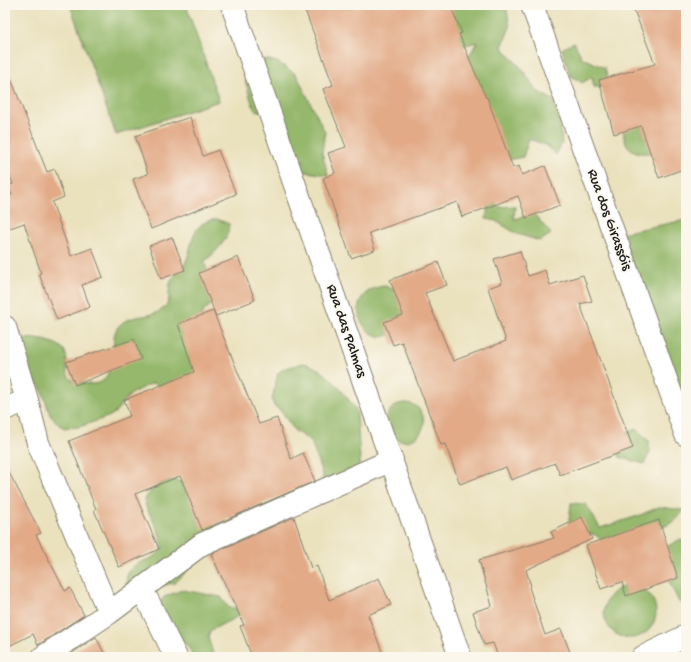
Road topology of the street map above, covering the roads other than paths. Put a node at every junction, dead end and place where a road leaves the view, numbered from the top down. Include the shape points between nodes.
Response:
1 (232, 5) edge
2 (532, 5) edge
3 (5, 327) edge
4 (27, 400) junction
5 (5, 409) edge
6 (686, 435) edge
7 (392, 460) junction
8 (142, 589) junction
9 (109, 613) junction
10 (686, 636) edge
11 (43, 657) edge
12 (176, 657) edge
13 (460, 657) edge
14 (643, 657) edge

1 - 7 street, Rua das Palmas
2 - 6 street, Rua dos Girassóis
3 - 4 street
4 - 5 street
4 - 9 street via 38,444
7 - 8 street via 202,544
7 - 13 street, Rua das Palmas
8 - 9 street
8 - 12 street
9 - 11 street
10 - 14 street

